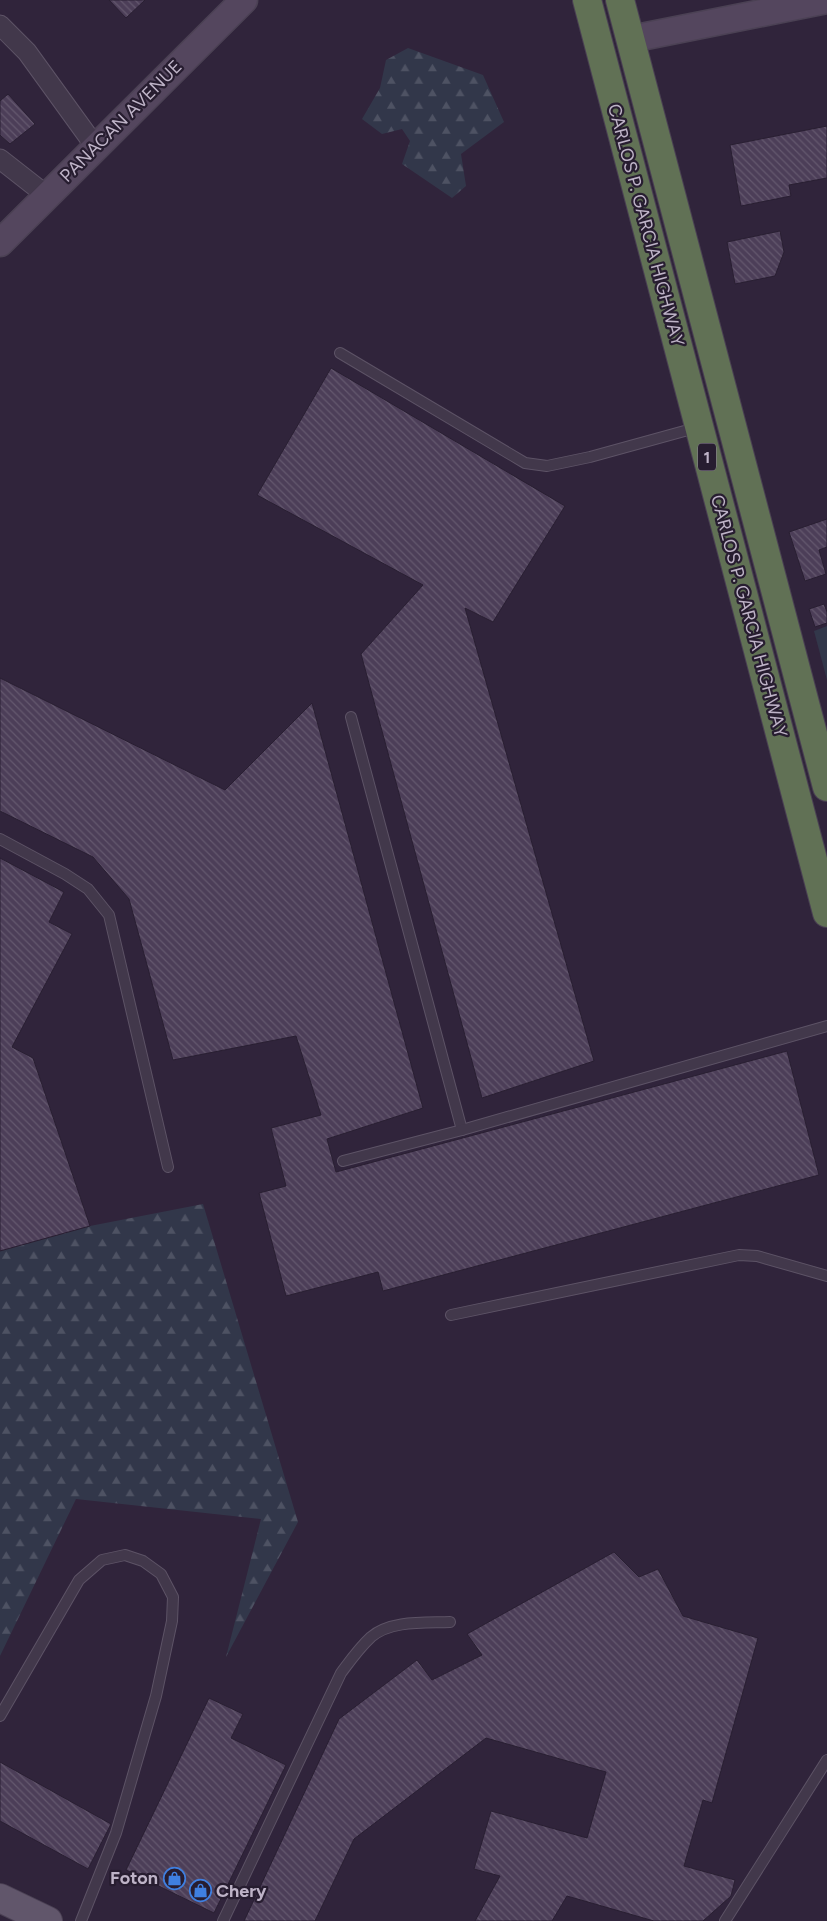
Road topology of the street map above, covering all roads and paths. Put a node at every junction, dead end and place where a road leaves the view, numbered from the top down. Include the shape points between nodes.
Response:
1 (244, 0) edge
2 (587, 0) edge
3 (620, 0) edge
4 (827, 0) edge
5 (0, 25) edge
6 (631, 39) junction
7 (95, 146) junction
8 (0, 159) edge
9 (46, 195) junction
10 (673, 199) junction
11 (641, 206) junction
12 (0, 243) edge
13 (340, 352) dead end
14 (700, 427) junction
15 (351, 717) dead end
16 (821, 742) edge
17 (827, 787) edge
18 (0, 839) edge
19 (827, 913) edge
20 (827, 1026) edge
21 (462, 1130) junction
22 (343, 1161) dead end
23 (168, 1167) dead end
24 (827, 1276) edge
25 (451, 1315) dead end
26 (450, 1622) dead end
27 (0, 1716) edge
28 (827, 1760) edge
29 (0, 1898) edge
30 (48, 1921) edge
31 (81, 1921) edge
32 (223, 1921) edge
33 (725, 1921) edge

1 - 7 street, PANACAN AVENUE
2 - 11 highway, CARLOS P. GARCIA HIGHWAY / 1
3 - 6 highway, CARLOS P. GARCIA HIGHWAY / 1
4 - 6 street
5 - 7 street via 27,52
6 - 10 highway, CARLOS P. GARCIA HIGHWAY / 1
7 - 9 street, PANACAN AVENUE
8 - 9 street
9 - 12 street, PANACAN AVENUE
10 - 11 highway
10 - 16 highway, CARLOS P. GARCIA HIGHWAY / 1
11 - 14 highway, CARLOS P. GARCIA HIGHWAY / 1
13 - 14 lane via 525,463 547,466
14 - 19 highway, CARLOS P. GARCIA HIGHWAY / 1
15 - 21 lane
16 - 17 highway, CARLOS P. GARCIA HIGHWAY / 1
18 - 23 lane via 88,889 109,915
20 - 21 lane
21 - 22 lane
24 - 25 lane via 757,1256 738,1255
26 - 32 lane via 390,1627 372,1636 358,1650 341,1673
27 - 31 lane via 78,1580 102,1560 125,1556 143,1561 161,1574 173,1597 172,1621 156,1696 116,1833
28 - 33 lane
29 - 30 main road

